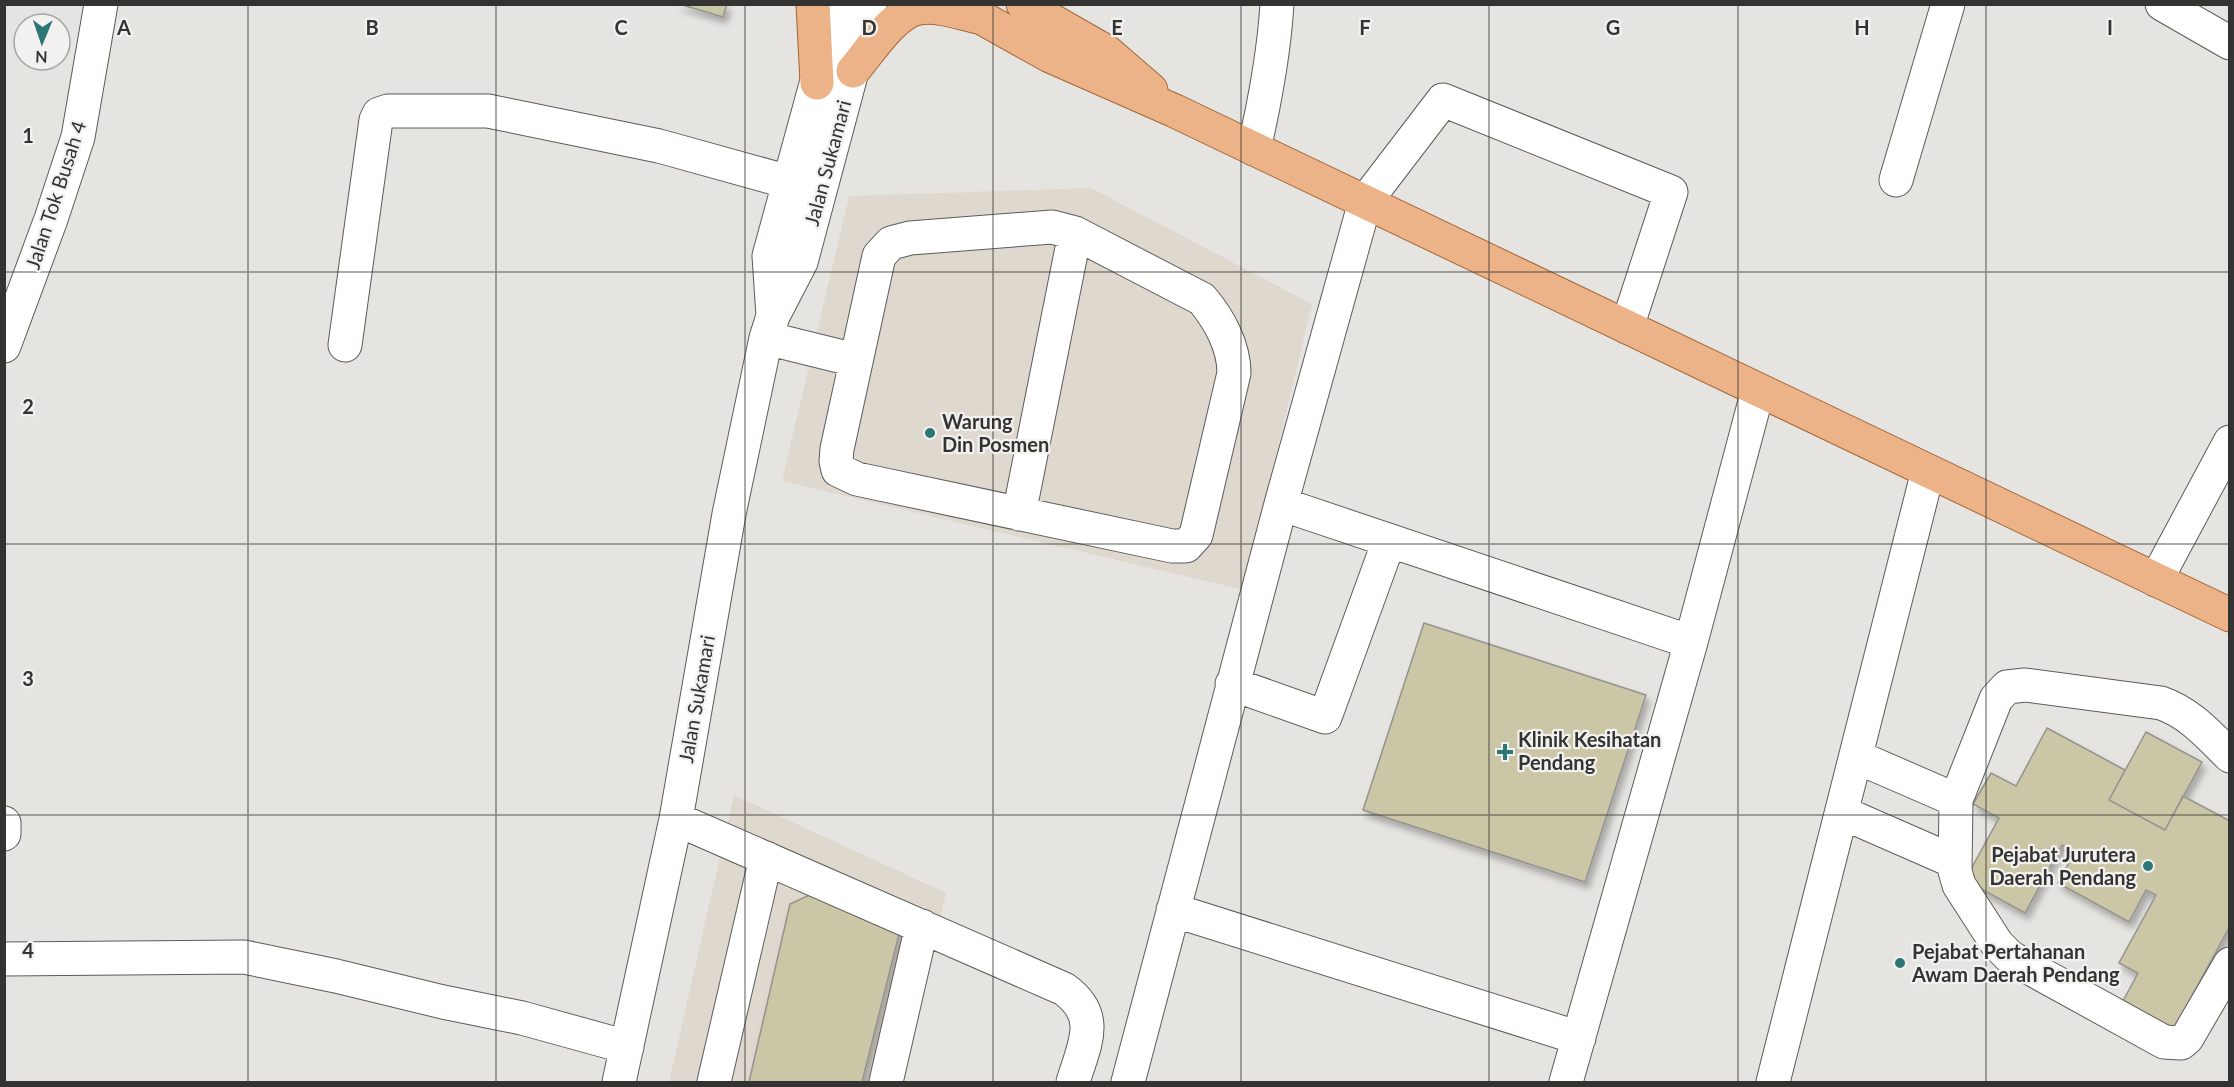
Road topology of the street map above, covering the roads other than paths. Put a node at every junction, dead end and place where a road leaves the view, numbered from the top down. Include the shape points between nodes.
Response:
1 (101, 4) edge
2 (813, 4) edge
3 (838, 4) edge
4 (870, 4) edge
5 (1023, 4) edge
6 (1276, 4) edge
7 (1948, 4) edge
8 (2162, 4) edge
9 (969, 11) edge
10 (2229, 43) edge
11 (853, 71) junction
12 (817, 83) junction
13 (1175, 111) junction
14 (1254, 149) junction
15 (1896, 180) dead end
16 (789, 182) junction
17 (1365, 202) junction
18 (1076, 233) junction
19 (770, 327) junction
20 (1627, 327) junction
21 (345, 345) dead end
22 (4, 346) edge
23 (855, 360) junction
24 (1758, 390) junction
25 (2229, 442) edge
26 (1928, 471) junction
27 (1281, 504) junction
28 (1018, 514) junction
29 (1389, 541) junction
30 (2156, 580) junction
31 (2229, 615) edge
32 (1691, 642) junction
33 (1232, 684) junction
34 (2229, 756) edge
35 (1857, 757) junction
36 (1956, 800) junction
37 (1843, 813) junction
38 (676, 819) junction
39 (766, 858) junction
40 (1954, 862) junction
41 (1173, 910) junction
42 (922, 927) junction
43 (4, 959) edge
44 (2229, 964) edge
45 (1579, 1038) junction
46 (627, 1047) junction
47 (619, 1083) edge
48 (714, 1083) edge
49 (886, 1083) edge
50 (1073, 1083) edge
51 (1128, 1083) edge
52 (1566, 1083) edge
53 (1773, 1083) edge

1 - 22 street, Jalan Tok Busah 4 via 78,137
2 - 12 main road
3 - 12 street, Jalan Sukamari
4 - 11 street, Jalan Sukamari
5 - 13 main road via 1107,52
6 - 14 street via 1265,100
7 - 15 street
8 - 10 street
9 - 11 main road via 918,8 903,15
9 - 13 main road via 1050,56
11 - 19 street, Jalan Sukamari via 801,262
12 - 16 street, Jalan Sukamari
13 - 14 main road
14 - 17 main road
16 - 19 street, Jalan Sukamari via 769,256
16 - 21 street via 659,146 488,111 379,114
17 - 20 main road
17 - 20 street via 1443,100 1671,192
17 - 27 street
18 - 23 street via 1052,228 910,238 891,243 879,256
18 - 28 street
18 - 28 street via 1202,299 1214,312 1233,357 1233,373 1196,536 1186,546
19 - 23 street
19 - 38 street, Jalan Sukamari via 729,514
20 - 24 main road
23 - 28 street via 837,449 838,470 857,479
24 - 26 main road
24 - 32 street
25 - 30 street
26 - 30 main road
26 - 35 street
27 - 29 street
27 - 33 street
29 - 32 street
29 - 33 street via 1325,717
30 - 31 main road
32 - 45 street
33 - 41 street
34 - 36 street via 2198,724 2170,706 2016,684 1996,699
35 - 36 street
35 - 37 street
36 - 40 street
37 - 40 street
37 - 53 street
38 - 39 street
38 - 46 street, Jalan Sukamari
39 - 42 street
39 - 48 street
40 - 44 street via 1959,885 1997,944 2010,957 2164,1042 2181,1043 2193,1031
41 - 45 street
41 - 51 street
42 - 49 street
42 - 50 street via 1064,989 1076,998 1084,1007 1087,1032
43 - 46 street via 244,957 522,1018
45 - 52 street
46 - 47 street, Jalan Sukamari

